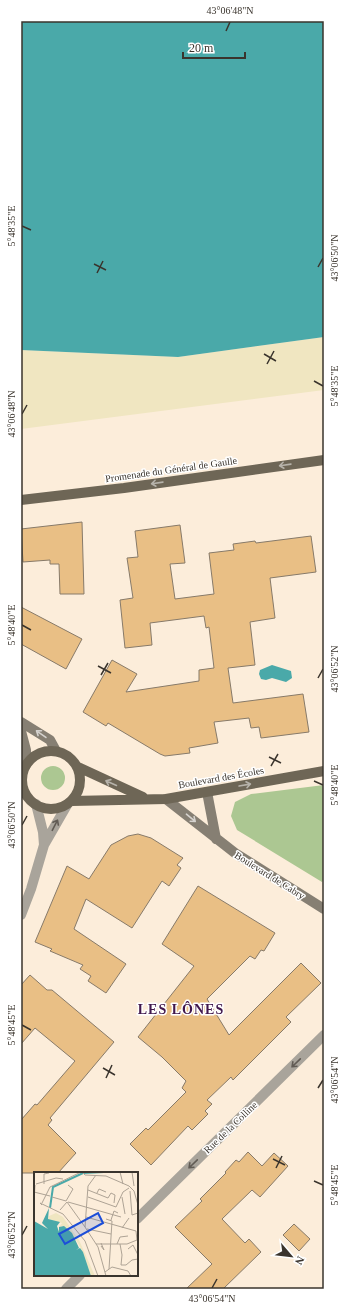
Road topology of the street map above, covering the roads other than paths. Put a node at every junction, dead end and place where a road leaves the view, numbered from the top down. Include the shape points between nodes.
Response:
1 (324, 460) edge
2 (21, 500) edge
3 (21, 722) edge
4 (21, 731) edge
5 (56, 750) junction
6 (26, 765) junction
7 (78, 767) junction
8 (324, 771) edge
9 (22, 790) edge
10 (207, 792) junction
11 (145, 798) junction
12 (166, 799) junction
13 (69, 803) junction
14 (36, 804) junction
15 (216, 840) junction
16 (44, 845) junction
17 (324, 909) edge
18 (21, 915) edge
19 (324, 1035) edge
20 (138, 1218) edge
21 (79, 1276) edge
22 (66, 1289) edge

1 -> 2 main road, Promenade du Général de Gaulle
5 -> 3 street via 50,740
4 - 6 street via 26,750
5 - 6 main road via 39,753
5 - 7 main road via 72,759
6 - 9 main road
11 -> 7 main road, Boulevard des Écoles
7 - 13 main road via 80,785
10 -> 8 main road, Boulevard des Écoles
9 - 14 main road
10 - 12 main road, Boulevard des Écoles
10 - 15 street
11 - 12 main road, Boulevard des Écoles
11 - 13 main road, Boulevard des Écoles
12 -> 15 street, Boulevard de Cabry
13 - 14 main road via 51,809
16 -> 13 street
14 - 16 street
15 - 17 street, Boulevard de Cabry
16 - 18 street
19 -> 20 street, Rue de la Colline
21 - 22 street

